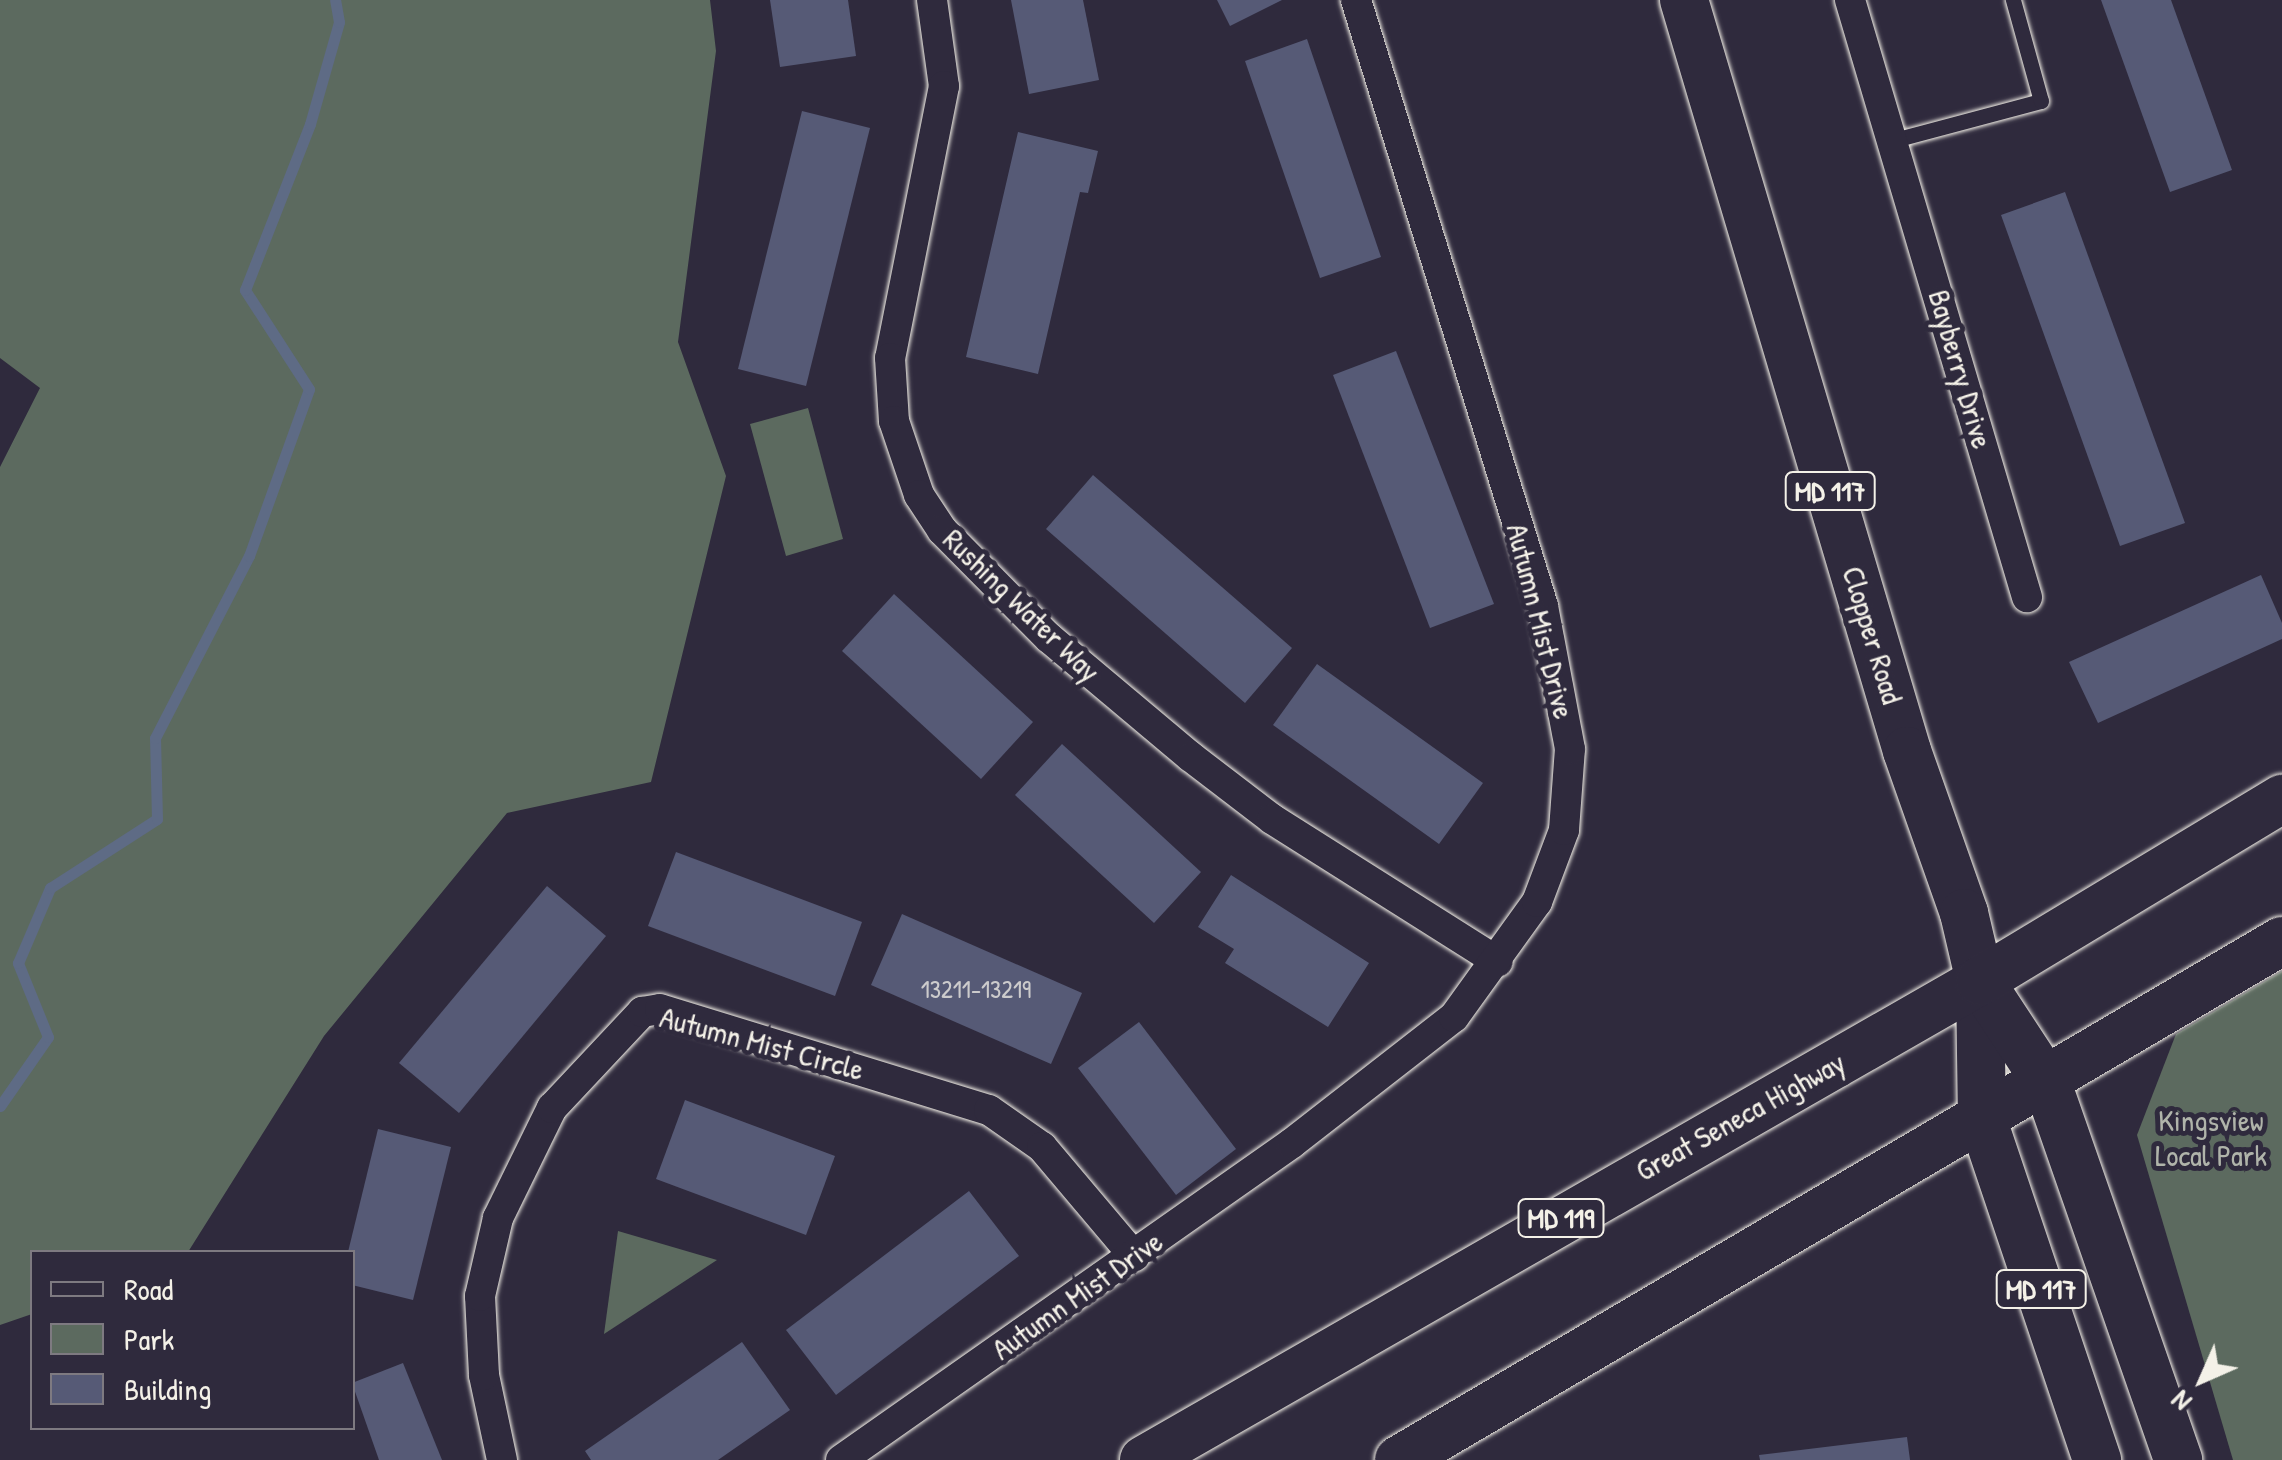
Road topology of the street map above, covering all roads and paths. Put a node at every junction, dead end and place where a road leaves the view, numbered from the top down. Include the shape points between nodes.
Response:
1 (932, 0) edge
2 (1356, 0) edge
3 (1850, 0) edge
4 (2013, 0) edge
5 (1689, 2) edge
6 (1894, 140) junction
7 (2027, 597) dead end
8 (2282, 799) edge
9 (2282, 941) edge
10 (1498, 962) junction
11 (1980, 980) junction
12 (2047, 1083) junction
13 (1982, 1118) junction
14 (1134, 1256) junction
15 (502, 1460) edge
16 (841, 1460) edge
17 (1144, 1460) edge
18 (1399, 1460) edge
19 (2097, 1460) edge
20 (2178, 1460) edge

1 - 10 street, Rushing Water Way via 944,86 890,358 894,422 919,496 942,530 1049,638 1192,757 1272,819
2 - 10 street, Autumn Mist Drive via 1562,687 1570,749 1564,830 1537,902
3 - 6 street, Bayberry Drive
4 - 6 lane via 2041,101
5 - 11 main road, Clopper Road / MD 117
6 - 7 street, Bayberry Drive
8 - 11 main road, Great Seneca Highway / MD 119
9 - 12 main road
10 - 14 street, Autumn Mist Drive via 1454,1017
11 - 12 main road, Clopper Road / MD 117
11 - 13 main road, Clopper Road / MD 117
11 - 17 main road, Great Seneca Highway / MD 119
12 - 13 main road
12 - 20 main road, Clopper Road / MD 117
13 - 18 main road
13 - 19 main road, Clopper Road / MD 117
14 - 15 street, Autumn Mist Circle via 1042,1147 1004,1118 784,1044 660,1009 642,1012 552,1108 498,1218 480,1296 484,1375
14 - 16 street, Autumn Mist Drive

